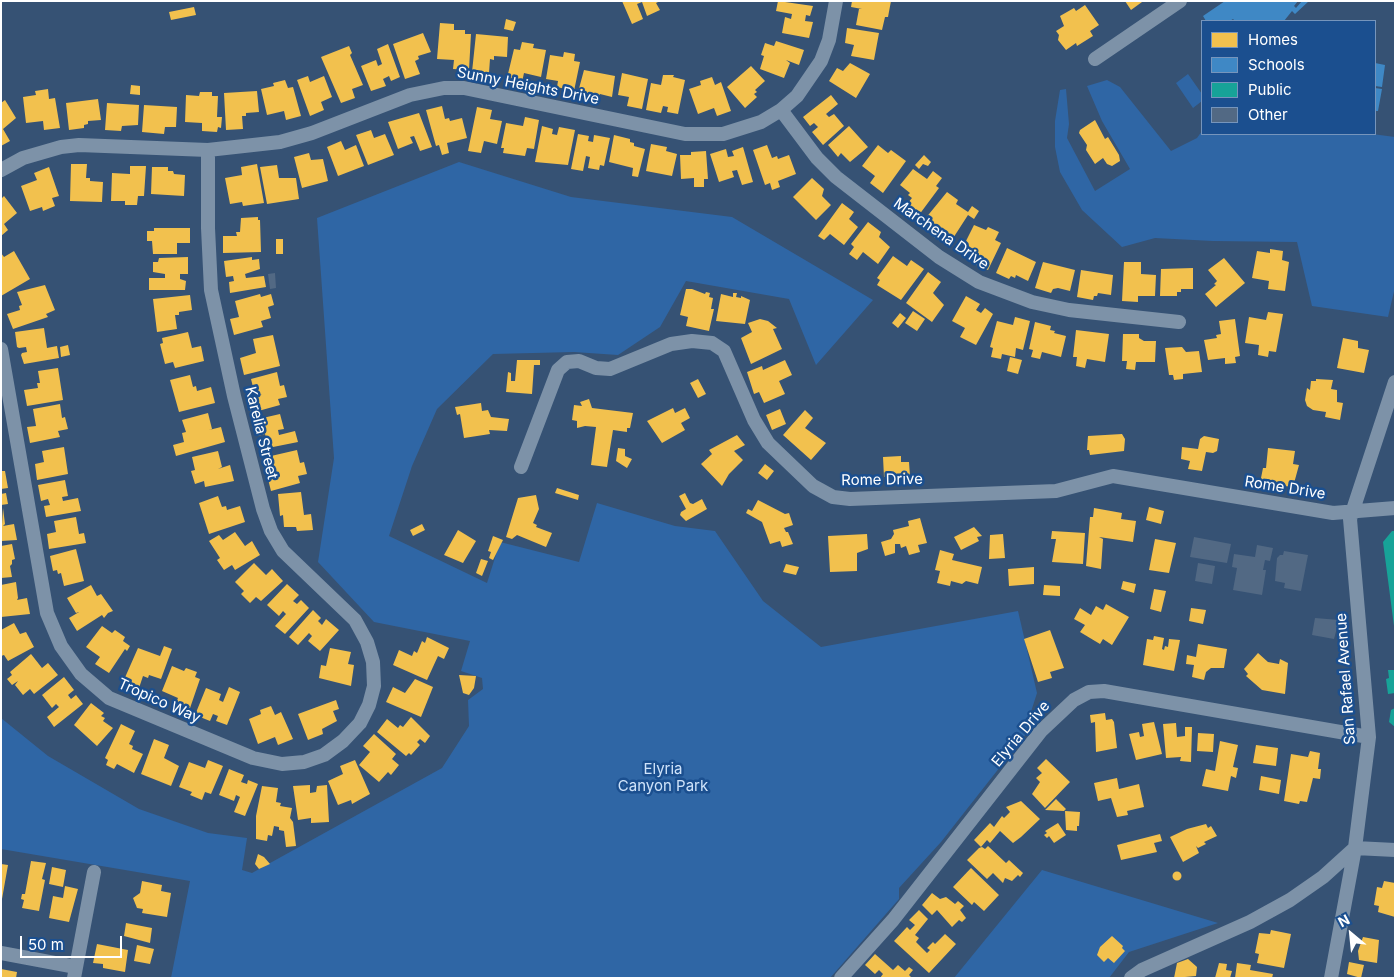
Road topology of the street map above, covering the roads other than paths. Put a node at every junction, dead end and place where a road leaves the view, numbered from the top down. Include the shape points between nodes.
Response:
1 (836, 1) edge
2 (1180, 1) edge
3 (1094, 59) dead end
4 (781, 110) junction
5 (208, 150) junction
6 (1, 170) edge
7 (1180, 322) dead end
8 (1, 349) edge
9 (1395, 382) edge
10 (522, 467) dead end
11 (1395, 508) edge
12 (1351, 511) junction
13 (374, 686) joint
14 (1369, 737) junction
15 (1355, 848) junction
16 (1395, 850) edge
17 (94, 872) dead end
18 (1, 953) edge
19 (75, 973) edge
20 (841, 978) edge
21 (1131, 978) edge
22 (1331, 978) edge

1 - 4 street, Sunny Heights Drive via 821,61 797,96
2 - 3 street
4 - 5 street, Sunny Heights Drive via 742,130 705,136 464,88 444,88 410,95 280,142
4 - 7 street, Marchena Drive via 817,158 836,177 939,257 979,282 1032,302 1069,310
5 - 6 street, Sunny Heights Drive via 79,145 23,158
5 - 13 street, Karelia Street via 211,290 263,509 270,531 283,550 354,620 368,642
8 - 13 street, Tropico Way via 47,613 61,646 81,674 109,698 135,711 253,758 282,764 304,762 324,755 343,741 360,723
9 - 12 street, San Rafael Avenue
10 - 12 street, Rome Drive via 558,370 567,362 579,361 596,368 610,369 671,344 692,341 712,343 724,351 754,420 768,443 813,486 833,497 1056,491 1113,476 1333,513
11 - 12 street, Rome Drive
12 - 14 street, San Rafael Avenue
14 - 15 street, San Rafael Avenue
14 - 20 street, Elyria Drive via 1104,690 1089,692 1074,700 1041,732 893,920
15 - 16 street
15 - 21 street via 1290,900
15 - 22 street, San Rafael Avenue
17 - 19 street
18 - 19 street

